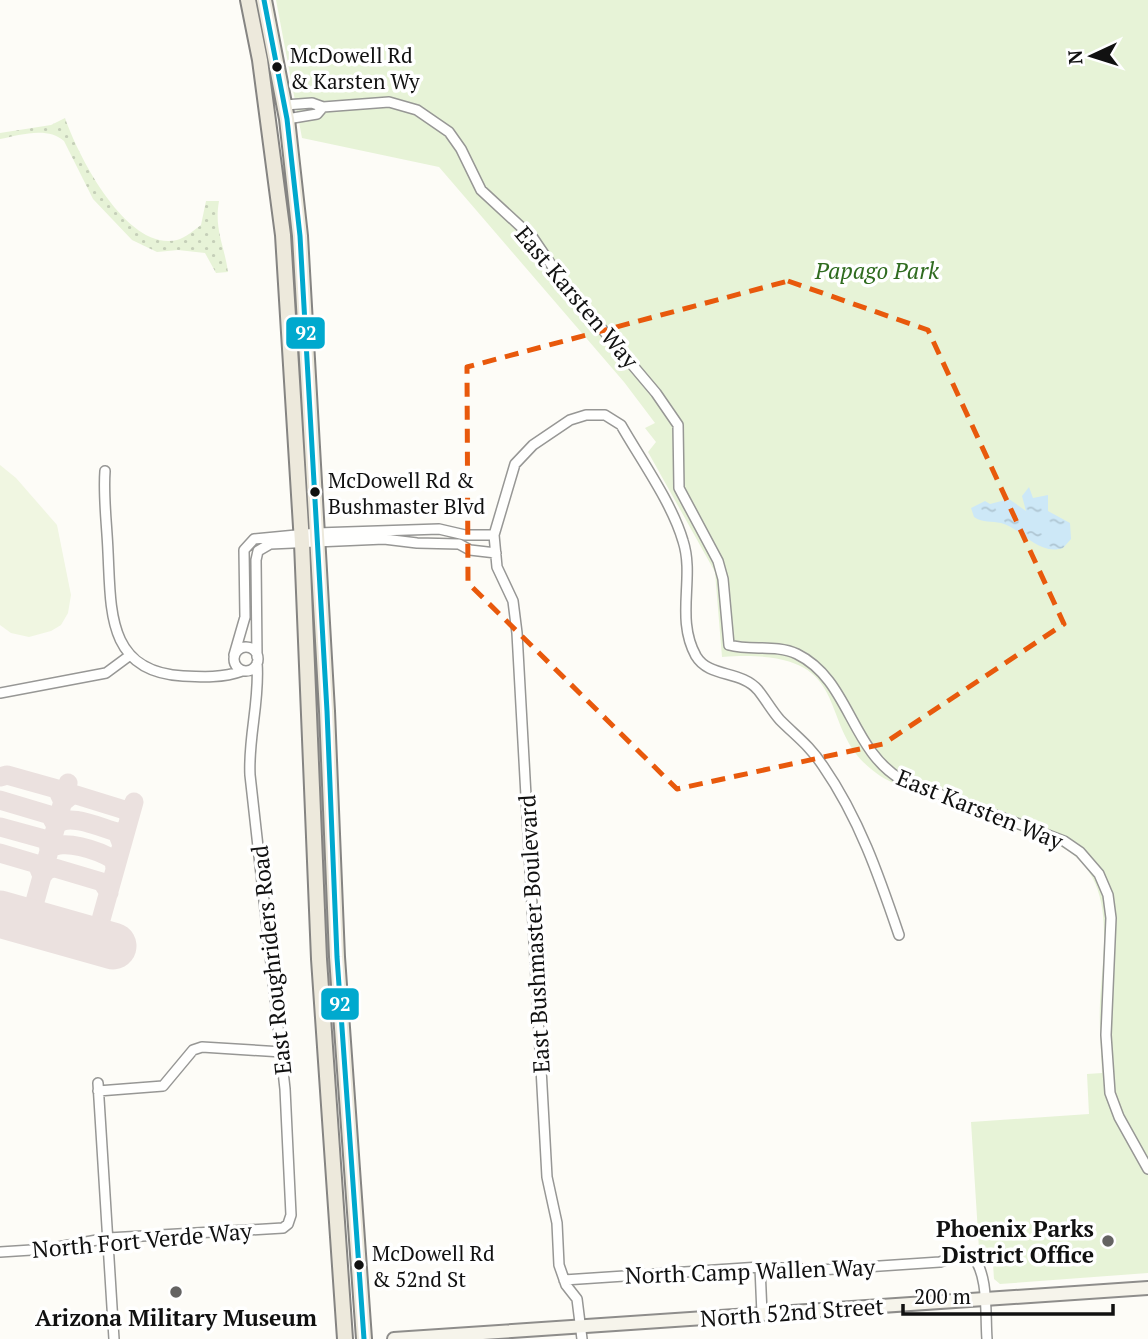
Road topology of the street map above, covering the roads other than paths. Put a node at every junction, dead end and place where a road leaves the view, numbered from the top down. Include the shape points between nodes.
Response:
1 (264, 0) edge
2 (250, 7) edge
3 (323, 107) junction
4 (286, 112) junction
5 (105, 471) dead end
6 (494, 535) junction
7 (302, 538) junction
8 (317, 538) junction
9 (496, 554) junction
10 (234, 655) junction
11 (129, 656) junction
12 (257, 660) junction
13 (242, 671) junction
14 (217, 676) junction
15 (257, 691) junction
16 (0, 692) edge
17 (899, 935) dead end
18 (282, 1052) junction
19 (1148, 1169) edge
20 (283, 1228) joint
21 (108, 1238) junction
22 (0, 1252) edge
23 (760, 1267) junction
24 (564, 1280) junction
25 (1148, 1288) edge
26 (984, 1299) junction
27 (762, 1314) junction
28 (582, 1333) edge
29 (114, 1339) edge
30 (345, 1339) edge
31 (364, 1339) edge
32 (394, 1339) edge
33 (987, 1339) edge

1 - 4 main road
2 - 4 main road via 258,21 273,105
2 - 7 main road via 280,204
3 - 4 street, East Karsten Way via 312,103
3 - 4 street, East Karsten Way via 317,114
3 - 19 street, East Karsten Way via 389,102 417,110 449,132 481,190 533,238 565,285 674,418 680,435 679,488 719,562 729,645 797,654 828,680 866,748 886,770 1064,841 1095,867 1104,883 1111,918 1106,1035 1110,1093
4 - 8 main road via 300,236
5 - 11 street via 112,608 115,630
6 - 8 street via 439,529
6 - 9 street, East Bushmaster Boulevard
6 - 17 street via 510,475 533,445 570,420 586,415 605,415 621,425 684,542 684,612 697,657 705,668 744,678 780,720 802,737 853,816 876,865
7 - 8 street
7 - 10 street via 259,537 244,550 245,617
7 - 12 street via 258,551
7 - 30 main road via 319,959
8 - 9 street via 446,542
8 - 31 main road via 337,957
9 - 24 street, East Bushmaster Boulevard via 513,601 517,634 546,1159
10 - 12 street via 247,647
10 - 13 street
10 - 14 street
11 - 14 street via 155,672
11 - 16 street via 106,673
12 - 13 street via 250,671
12 - 15 street, East Roughriders Road
13 - 14 street
13 - 15 street via 251,676
15 - 18 street, East Roughriders Road via 250,775
18 - 20 street, East Roughriders Road via 291,1215
18 - 21 street via 196,1048 163,1086 98,1087
20 - 21 street, North Fort Verde Way
21 - 22 street, North Fort Verde Way
21 - 29 street
23 - 24 street, North Camp Wallen Way
23 - 26 street, North Camp Wallen Way via 820,1270 940,1262 972,1255 978,1263
23 - 27 street
24 - 28 street, East Bushmaster Boulevard via 577,1299
25 - 26 main road, North 52nd Street
26 - 27 main road, North 52nd Street
26 - 33 street
27 - 28 main road, North 52nd Street
28 - 32 main road, North 52nd Street

